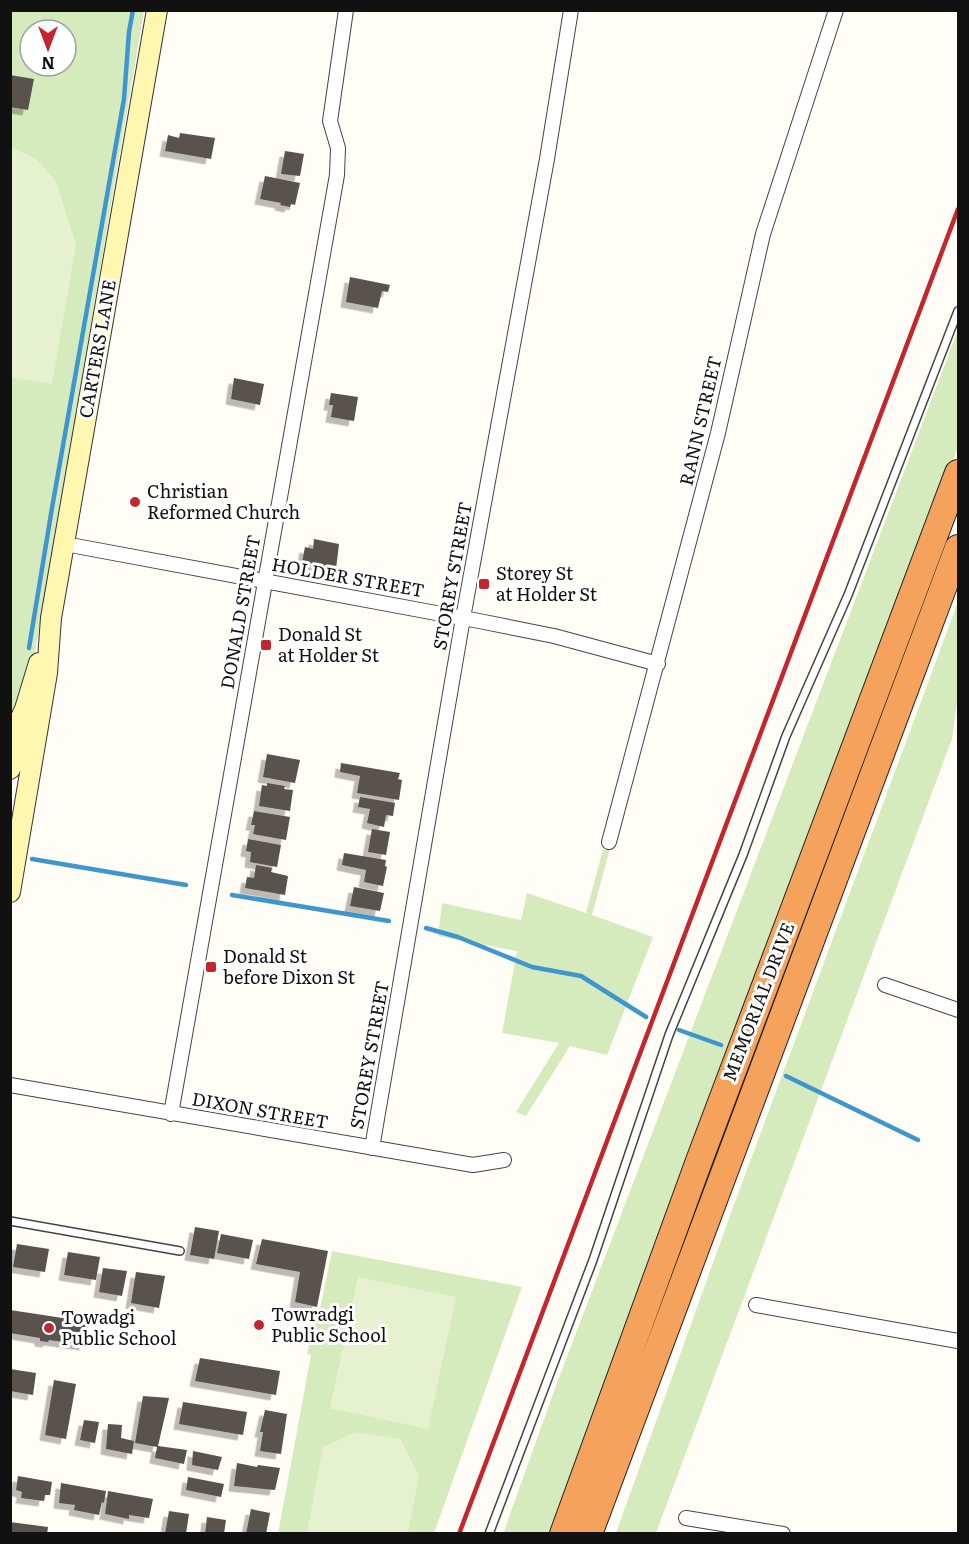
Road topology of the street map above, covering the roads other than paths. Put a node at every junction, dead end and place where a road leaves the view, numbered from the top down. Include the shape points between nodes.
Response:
1 (157, 10) edge
2 (346, 10) edge
3 (571, 10) edge
4 (836, 10) edge
5 (958, 310) edge
6 (958, 473) edge
7 (65, 544) junction
8 (958, 548) edge
9 (264, 581) junction
10 (51, 618) junction
11 (463, 618) junction
12 (658, 664) junction
13 (45, 688) junction
14 (17, 742) edge
15 (10, 769) edge
16 (609, 843) dead end
17 (10, 892) edge
18 (885, 985) dead end
19 (958, 1010) edge
20 (10, 1085) edge
21 (171, 1114) junction
22 (372, 1148) junction
23 (504, 1160) dead end
24 (10, 1221) edge
25 (180, 1251) dead end
26 (756, 1305) dead end
27 (958, 1341) edge
28 (686, 1518) dead end
29 (489, 1533) edge
30 (563, 1533) edge
31 (589, 1533) edge
32 (783, 1533) edge

1 - 7 main road, CARTERS LANE
2 - 9 street, DONALD STREET via 330,121 338,148 337,175
3 - 11 street, STOREY STREET
4 - 12 street, RANN STREET via 763,234 718,433
5 - 29 lane via 669,1035 593,1260
6 - 30 highway, MEMORIAL DRIVE
7 - 9 street, HOLDER STREET
7 - 10 main road, CARTERS LANE
8 - 31 highway, MEMORIAL DRIVE
9 - 11 street, HOLDER STREET
9 - 21 street, DONALD STREET
10 - 13 main road, CARTERS LANE
10 - 14 main road
11 - 12 street, HOLDER STREET via 554,636
11 - 22 street, STOREY STREET
12 - 16 street, RANN STREET
13 - 14 main road, CARTERS LANE
13 - 17 main road, CARTERS LANE
14 - 15 main road
18 - 19 street
20 - 21 street, DIXON STREET
21 - 22 street, DIXON STREET
22 - 23 street, DIXON STREET via 473,1165
24 - 25 lane
26 - 27 street
28 - 32 street

